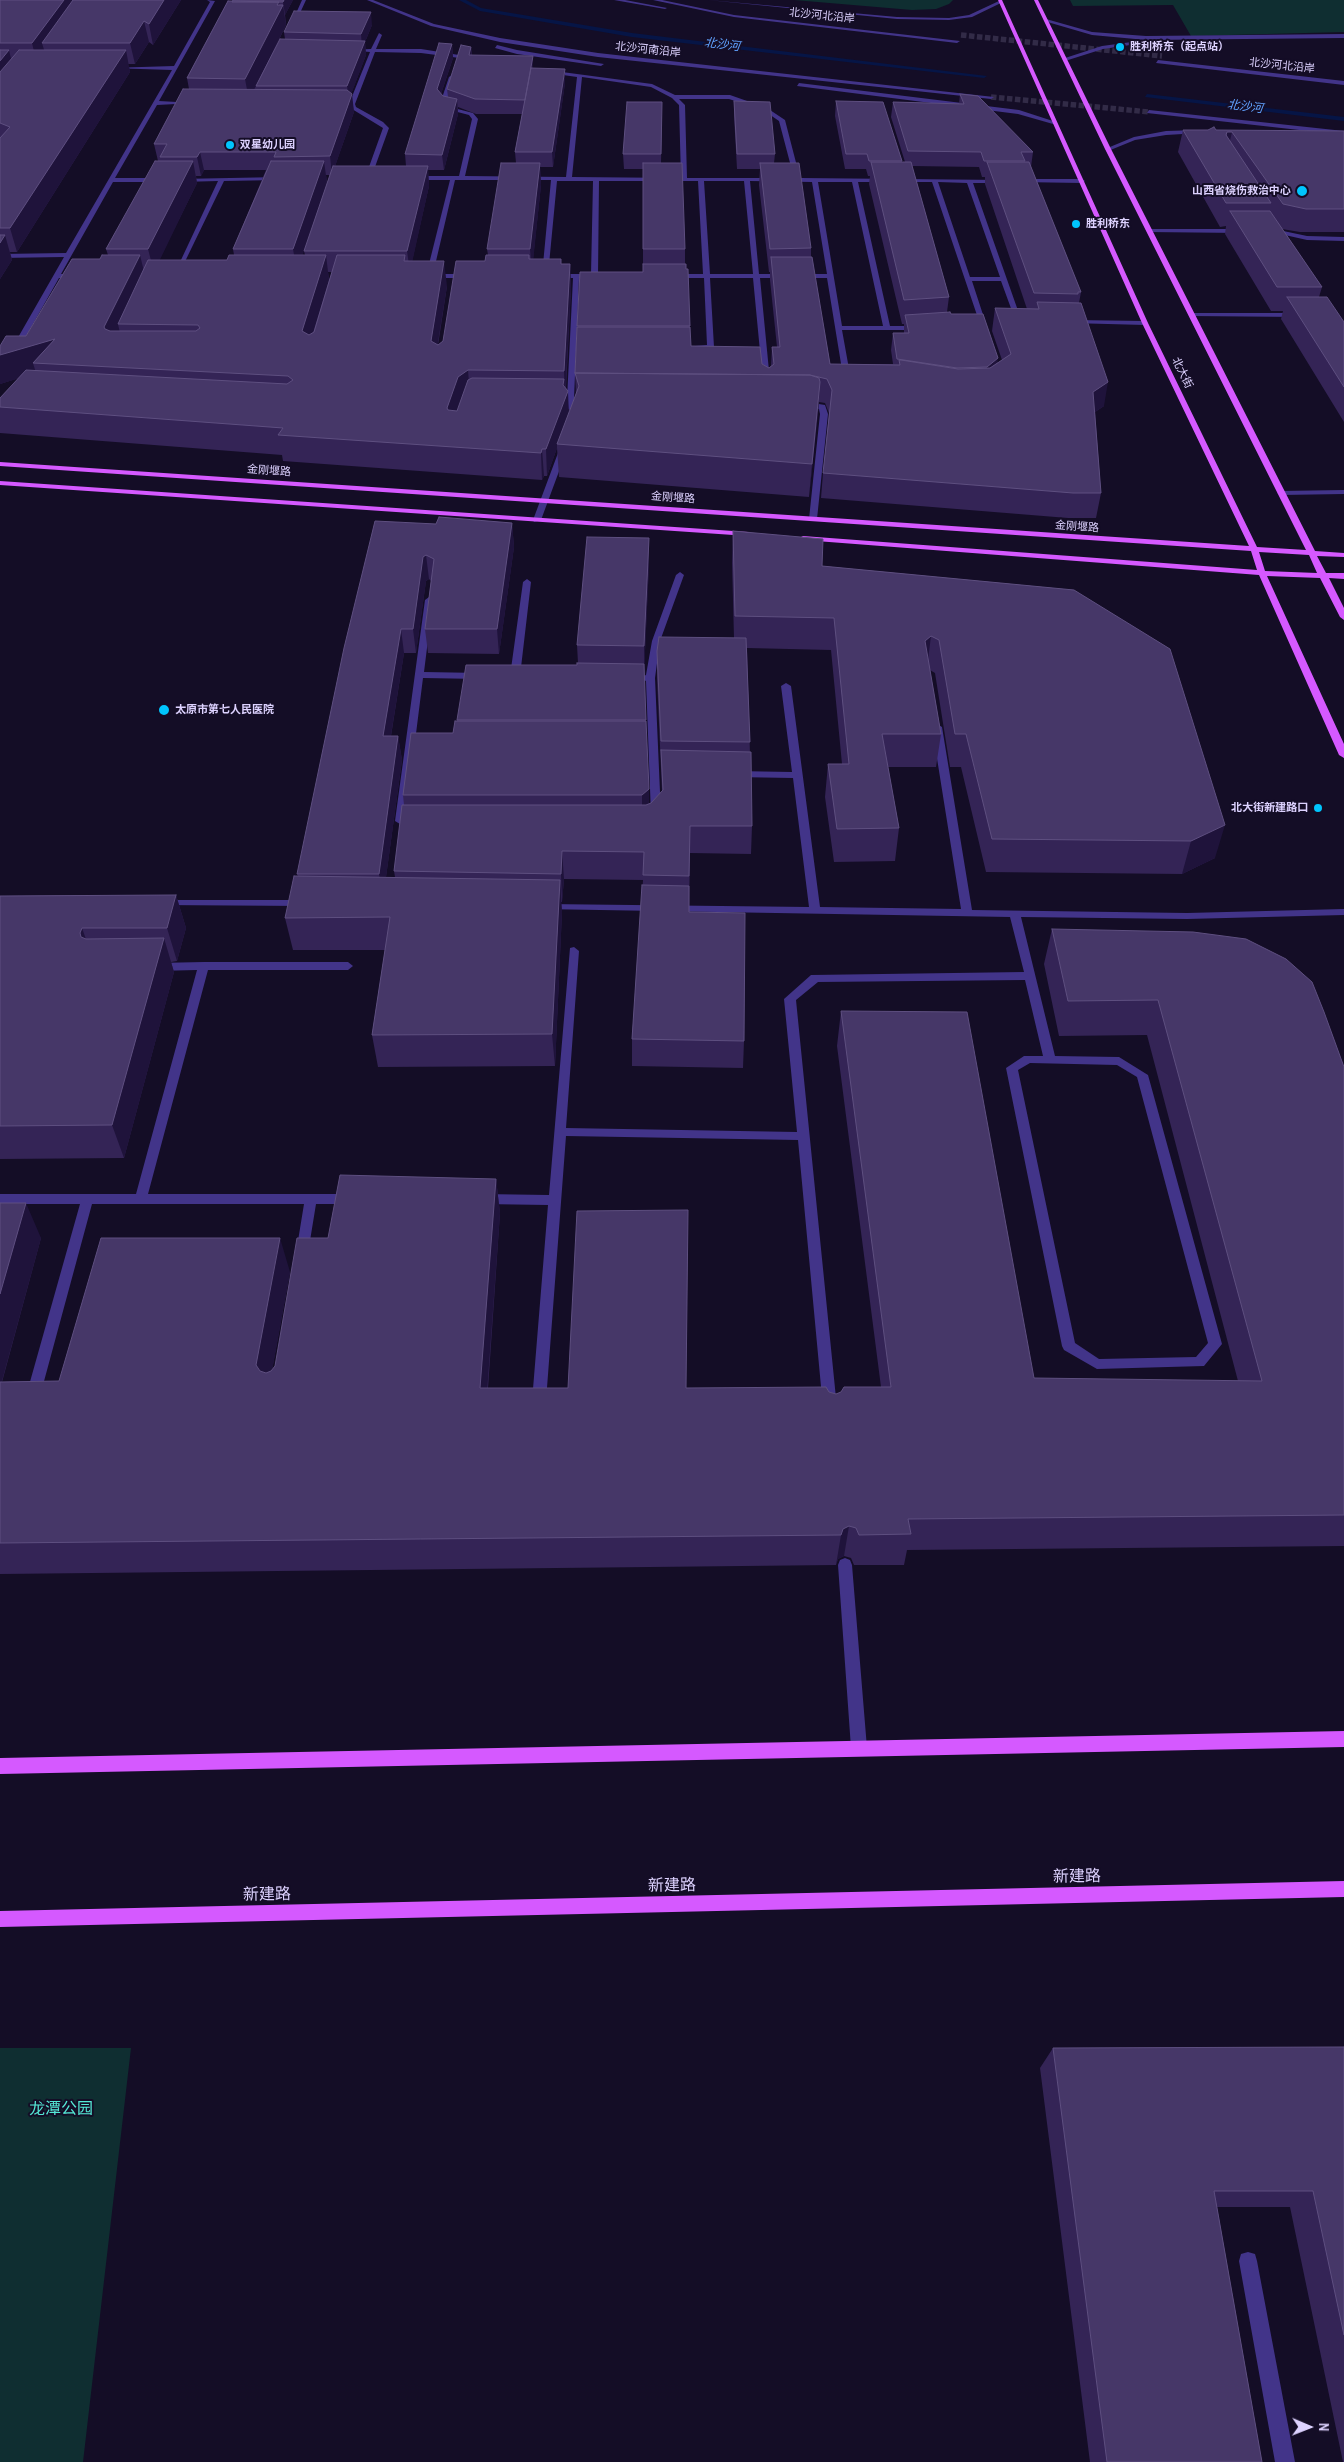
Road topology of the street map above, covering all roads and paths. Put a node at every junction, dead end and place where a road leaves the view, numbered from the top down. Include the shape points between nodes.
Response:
1 (304, 0) edge
2 (369, 0) edge
3 (616, 0) edge
4 (655, 0) edge
5 (664, 0) edge
6 (710, 0) edge
7 (1036, 0) edge
8 (211, 1) edge
9 (1000, 1) edge
10 (734, 16) junction
11 (808, 17) dead end
12 (204, 18) junction
13 (213, 18) dead end
14 (287, 19) dead end
15 (296, 19) junction
16 (303, 19) edge
17 (1046, 20) junction
18 (433, 25) junction
19 (935, 32) dead end
20 (288, 34) edge
21 (961, 35) tunnel mouth
22 (379, 36) dead end
23 (1344, 37) edge
24 (958, 41) tunnel mouth
25 (346, 50) edge
26 (374, 50) junction
27 (458, 55) junction
28 (1162, 56) tunnel mouth
29 (486, 60) edge
30 (1065, 60) junction
31 (1158, 62) tunnel mouth
32 (456, 63) edge
33 (608, 64) dead end
34 (108, 68) edge
35 (176, 68) junction
36 (542, 70) edge
37 (454, 72) edge
38 (580, 76) junction
39 (1344, 76) edge
40 (1344, 83) edge
41 (790, 84) dead end
42 (991, 96) tunnel mouth
43 (674, 97) junction
44 (155, 103) junction
45 (204, 103) edge
46 (342, 104) edge
47 (352, 104) junction
48 (1148, 112) tunnel mouth
49 (1054, 122) junction
50 (1209, 133) edge
51 (1344, 133) edge
52 (1108, 149) junction
53 (904, 171) edge
54 (287, 178) edge
55 (359, 178) edge
56 (368, 178) junction
57 (377, 178) edge
58 (406, 178) edge
59 (453, 178) junction
60 (462, 178) junction
61 (554, 178) junction
62 (570, 178) junction
63 (222, 179) junction
64 (596, 179) junction
65 (684, 179) junction
66 (701, 179) junction
67 (747, 179) junction
68 (111, 180) junction
69 (166, 180) edge
70 (176, 180) edge
71 (797, 180) junction
72 (815, 180) junction
73 (855, 180) junction
74 (906, 180) junction
75 (934, 180) junction
76 (969, 180) junction
77 (1006, 181) edge
78 (1016, 181) edge
79 (1082, 181) junction
80 (1267, 222) edge
81 (1254, 230) edge
82 (1263, 230) edge
83 (1273, 230) junction
84 (1149, 231) junction
85 (1278, 238) edge
86 (1344, 239) edge
87 (0, 256) edge
88 (69, 256) junction
89 (56, 276) junction
90 (85, 276) edge
91 (184, 276) edge
92 (420, 276) edge
93 (429, 276) junction
94 (454, 276) junction
95 (481, 276) edge
96 (536, 276) edge
97 (545, 276) junction
98 (576, 276) junction
99 (594, 276) junction
100 (604, 276) edge
101 (669, 276) edge
102 (707, 276) junction
103 (756, 276) junction
104 (830, 276) junction
105 (967, 279) junction
106 (1004, 279) junction
107 (453, 285) edge
108 (1192, 315) junction
109 (1309, 315) edge
110 (973, 322) edge
111 (982, 322) junction
112 (992, 322) dead end
113 (1010, 322) edge
114 (1020, 322) junction
115 (1029, 322) edge
116 (1068, 322) edge
117 (1145, 323) junction
118 (928, 327) edge
119 (839, 328) junction
120 (886, 328) junction
121 (989, 340) edge
122 (573, 347) junction
123 (583, 347) edge
124 (692, 347) edge
125 (0, 375) edge
126 (856, 380) edge
127 (766, 388) edge
128 (541, 401) edge
129 (571, 401) junction
130 (601, 402) edge
131 (789, 403) edge
132 (575, 417) edge
133 (568, 435) edge
134 (0, 464) edge
135 (0, 483) edge
136 (1344, 492) edge
137 (1281, 493) junction
138 (544, 501) junction
139 (813, 519) junction
140 (537, 520) junction
141 (762, 535) edge
142 (791, 537) edge
143 (1254, 551) junction
144 (1312, 554) junction
145 (1344, 555) edge
146 (1262, 573) junction
147 (680, 575) dead end
148 (1325, 576) junction
149 (1344, 576) edge
150 (527, 582) dead end
151 (430, 592) edge
152 (1344, 617) edge
153 (419, 675) junction
154 (631, 678) edge
155 (650, 678) junction
156 (786, 686) dead end
157 (936, 721) edge
158 (1344, 755) edge
159 (721, 774) edge
160 (797, 774) junction
161 (651, 823) edge
162 (409, 828) edge
163 (147, 903) edge
164 (313, 904) edge
165 (538, 907) edge
166 (814, 911) junction
167 (1344, 912) edge
168 (967, 913) junction
169 (1015, 914) junction
170 (574, 951) dead end
171 (204, 966) junction
172 (348, 966) dead end
173 (146, 967) edge
174 (1030, 976) junction
175 (1050, 1060) junction
176 (559, 1132) junction
177 (804, 1136) junction
178 (0, 1199) edge
179 (87, 1199) junction
180 (141, 1199) junction
181 (311, 1199) junction
182 (370, 1199) edge
183 (466, 1199) edge
184 (553, 1200) junction
185 (300, 1265) edge
186 (539, 1400) edge
187 (32, 1401) edge
188 (832, 1420) edge
189 (845, 1565) edge
190 (1344, 1739) edge
191 (859, 1748) junction
192 (0, 1766) edge
193 (1344, 1889) edge
194 (0, 1919) edge
195 (1248, 2262) dead end
196 (1285, 2462) edge

1 - 15 street
2 - 18 street, 北沙河南沿岸
3 - 10 street
4 - 10 street, 北沙河北沿岸
5 - 11 street
6 - 9 street via 931,19 970,16
7 - 17 main road
8 - 12 street
9 - 49 main road, 北大街
10 - 24 street, 北沙河北沿岸
12 - 13 street
12 - 35 street
14 - 15 street
15 - 16 street
15 - 20 street
17 - 23 street via 1092,33 1146,38
17 - 30 main road
18 - 33 street via 517,52
18 - 42 street, 北沙河南沿岸 via 500,40 598,55
19 - 21 street
22 - 26 street
23 - 30 street via 1147,41 1102,48
25 - 26 street
26 - 27 street
26 - 47 street
27 - 29 street
27 - 32 street
28 - 39 street
30 - 52 main road
31 - 40 street, 北沙河北沿岸
34 - 35 street
35 - 44 street
36 - 38 street
37 - 60 street via 443,104 471,114 475,119
38 - 43 street via 652,86
38 - 62 street
41 - 49 street via 1019,112
43 - 65 street via 682,106
43 - 71 street via 730,96 765,109 782,120
44 - 45 street
44 - 68 street
46 - 47 street
47 - 56 street via 386,128
48 - 51 street
49 - 79 main road, 北大街
50 - 52 street via 1166,133 1134,139
52 - 84 main road
53 - 74 street
54 - 63 street
55 - 56 street
56 - 57 street
58 - 59 street
59 - 60 street
59 - 93 street
60 - 61 street
61 - 62 street
61 - 97 street
62 - 64 street
63 - 70 street
63 - 91 street via 171,276
64 - 65 street
64 - 99 street
65 - 66 street
66 - 67 street
66 - 102 street
67 - 71 street
67 - 103 street
68 - 69 street
68 - 88 street
71 - 72 street
72 - 73 street
72 - 104 street
73 - 74 street
73 - 120 street
74 - 75 street
75 - 76 street
75 - 105 street
76 - 77 street
76 - 106 street
78 - 79 street
79 - 117 main road, 北大街
80 - 83 street
81 - 84 street
82 - 83 street
83 - 85 street
83 - 86 street via 1307,238
84 - 108 main road
87 - 88 street
88 - 89 street
89 - 90 street
89 - 125 street via 11,350
92 - 93 street
93 - 94 street
94 - 95 street
94 - 107 street
96 - 97 street
97 - 98 street
98 - 99 street
98 - 122 street
99 - 100 street
101 - 102 street
102 - 103 street
102 - 124 street via 711,347
103 - 104 street
103 - 127 street
104 - 119 street
105 - 106 street
105 - 111 street
106 - 114 street
108 - 109 street
108 - 137 main road
110 - 111 street
111 - 112 street
111 - 121 street
113 - 114 street
114 - 115 street
116 - 117 street
117 - 143 main road, 北大街
118 - 120 street
119 - 120 street
119 - 126 street via 847,380
122 - 123 street
122 - 129 street
128 - 129 street
129 - 130 street
129 - 132 street via 570,410
131 - 139 street via 822,407 824,414
133 - 138 street
134 - 138 main road, 金刚堰路
135 - 140 main road
136 - 137 street
137 - 144 main road
138 - 139 main road, 金刚堰路
138 - 140 street
139 - 143 main road, 金刚堰路
140 - 141 main road
142 - 146 main road
143 - 144 main road, 金刚堰路
143 - 146 main road, 北大街
144 - 145 main road, 金刚堰路
144 - 148 main road
146 - 148 main road
146 - 158 main road, 北大街
147 - 155 street via 656,641
148 - 149 main road
148 - 152 main road
150 - 153 street via 510,676
151 - 153 street
153 - 162 street via 415,744 399,828
154 - 155 street
155 - 161 street via 648,744 659,773 656,818
156 - 160 street
157 - 168 street
159 - 160 street
160 - 166 street
163 - 164 street
165 - 166 street
166 - 168 street
167 - 169 street via 1187,916
168 - 169 street
169 - 174 street
170 - 176 street
171 - 172 street
171 - 173 street
171 - 180 street
174 - 175 street
174 - 177 street via 815,978 790,1000
175 - 175 street via 1119,1061 1142,1075 1215,1344 1199,1362 1097,1364 1069,1346 1012,1068 1028,1059
176 - 177 street
176 - 184 street
177 - 188 street
178 - 179 street
179 - 180 street
179 - 187 street
180 - 181 street
181 - 182 street
181 - 185 street
183 - 184 street
184 - 186 street
189 - 191 street
190 - 191 main road
191 - 192 main road
193 - 194 main road, 新建路
195 - 196 street

